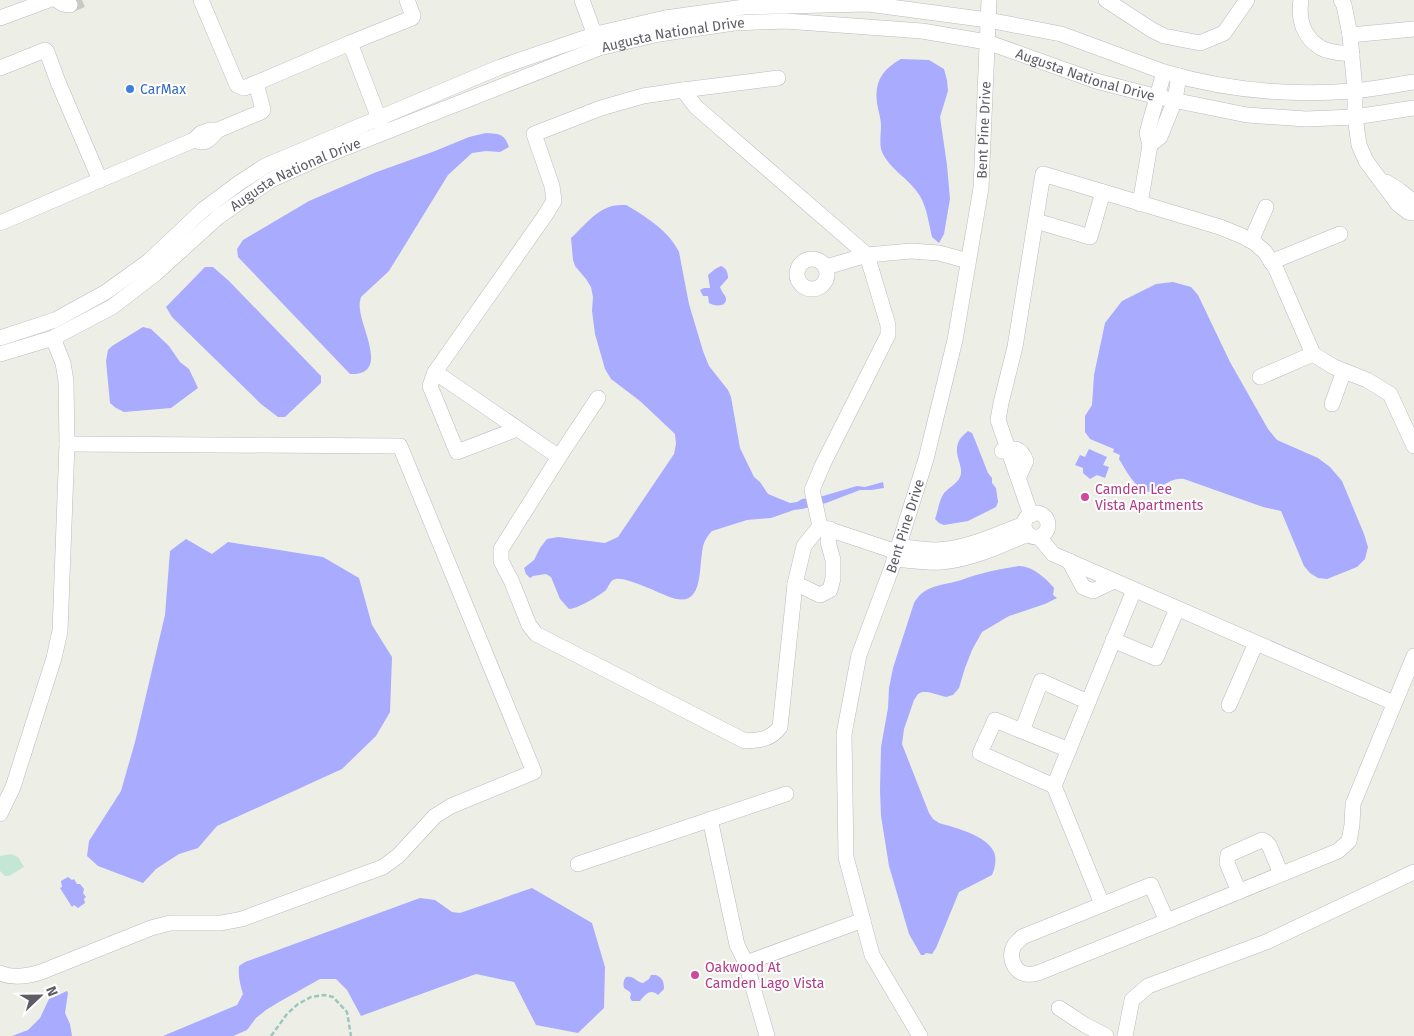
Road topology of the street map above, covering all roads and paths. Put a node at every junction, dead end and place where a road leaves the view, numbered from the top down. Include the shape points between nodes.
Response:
1 (49, 0) edge
2 (201, 0) edge
3 (407, 0) edge
4 (582, 0) edge
5 (989, 0) edge
6 (1106, 0) edge
7 (1247, 0) edge
8 (1301, 0) edge
9 (1341, 0) edge
10 (868, 2) edge
11 (0, 18) edge
12 (988, 20) junction
13 (1414, 29) edge
14 (1350, 35) junction
15 (597, 41) junction
16 (987, 42) junction
17 (350, 43) junction
18 (1352, 54) junction
19 (0, 68) edge
20 (1164, 72) junction
21 (1179, 76) junction
22 (778, 78) dead end
23 (1414, 82) edge
24 (256, 84) junction
25 (684, 90) junction
26 (1355, 91) junction
27 (1158, 97) junction
28 (1175, 100) junction
29 (1414, 108) edge
30 (1355, 117) junction
31 (382, 126) junction
32 (1150, 145) junction
33 (1380, 178) junction
34 (100, 180) junction
35 (1414, 188) edge
36 (1102, 192) junction
37 (1414, 202) edge
38 (1140, 204) junction
39 (1266, 207) dead end
40 (1414, 213) edge
41 (1036, 221) junction
42 (0, 223) edge
43 (1340, 234) dead end
44 (1251, 241) junction
45 (867, 255) junction
46 (968, 261) junction
47 (1271, 262) junction
48 (826, 267) dead end
49 (0, 338) edge
50 (53, 338) junction
51 (0, 354) edge
52 (1313, 354) junction
53 (1344, 371) junction
54 (435, 372) junction
55 (1260, 377) dead end
56 (598, 398) dead end
57 (1332, 404) dead end
58 (517, 429) junction
59 (68, 444) junction
60 (1414, 446) edge
61 (559, 457) junction
62 (823, 523) junction
63 (1030, 527) junction
64 (896, 552) junction
65 (1069, 561) junction
66 (795, 584) junction
67 (1108, 584) junction
68 (1134, 590) junction
69 (1177, 609) junction
70 (1113, 640) junction
71 (1256, 643) junction
72 (1414, 656) edge
73 (1088, 702) junction
74 (1394, 703) junction
75 (1229, 705) dead end
76 (1022, 731) junction
77 (1068, 750) junction
78 (1054, 786) junction
79 (786, 794) dead end
80 (0, 814) edge
81 (710, 820) junction
82 (578, 864) dead end
83 (1414, 872) edge
84 (1281, 874) junction
85 (1239, 892) junction
86 (1102, 904) junction
87 (863, 920) junction
88 (1167, 921) junction
89 (746, 963) junction
90 (0, 973) edge
91 (1059, 1008) dead end
92 (271, 1036) edge
93 (351, 1036) edge
94 (767, 1036) edge
95 (920, 1036) edge
96 (1106, 1036) edge
97 (1125, 1036) edge

1 - 11 street
2 - 24 street via 237,85 244,88
3 - 17 street via 412,18
4 - 15 street
5 - 12 street, Bent Pine Drive
6 - 7 street via 1164,36 1200,43 1224,33
8 - 18 street via 1301,24 1314,42 1321,48
9 - 14 street
10 - 12 street, Augusta National Drive
10 - 15 street, Augusta National Drive via 744,7 665,18
12 - 16 street, Bent Pine Drive
12 - 20 street, Augusta National Drive via 1061,34
13 - 14 street
14 - 18 street
15 - 16 street, Augusta National Drive via 734,23 785,21 922,31
15 - 31 street, Augusta National Drive via 500,68
16 - 27 street, Augusta National Drive via 1096,81
16 - 46 street, Bent Pine Drive via 981,188
17 - 24 street
17 - 31 street
18 - 26 street
19 - 34 street via 45,50 48,52
20 - 21 street, Augusta National Drive
20 - 27 street
21 - 26 street, Augusta National Drive via 1235,88 1306,93
21 - 28 street
22 - 25 street
23 - 26 street, Augusta National Drive
24 - 34 street via 261,112 218,130 201,133 194,140
25 - 45 street via 696,107
25 - 54 street via 643,96 601,108 534,134 554,201
26 - 30 street
27 - 28 street, Augusta National Drive
27 - 32 street via 1147,133
28 - 30 street, Augusta National Drive via 1247,115 1306,119
28 - 32 street via 1160,136
29 - 30 street, Augusta National Drive
30 - 33 street via 1359,145 1366,161
31 - 49 street, Augusta National Drive via 313,145 265,166 204,209 148,261 106,292 55,320
31 - 50 street, Augusta National Drive via 271,180 218,218 156,274 112,307
32 - 38 street
33 - 35 street via 1404,180
33 - 37 street
33 - 40 street via 1398,204
34 - 42 street
36 - 38 street
36 - 41 street via 1090,237
36 - 41 street via 1043,174
38 - 44 street via 1220,228
39 - 44 street
41 - 63 street via 1015,347 998,420 998,441 1005,450 1011,474 1019,478
43 - 47 street
44 - 47 street via 1265,252
45 - 46 street via 911,251 939,253
45 - 48 street
45 - 62 street via 888,325 888,335 812,490
46 - 64 street, Bent Pine Drive via 955,340 930,440
47 - 52 street
50 - 51 street, Augusta National Drive
50 - 59 street via 66,381
52 - 53 street
52 - 55 street
53 - 57 street
53 - 60 street via 1390,394
54 - 58 street
54 - 58 street via 430,386 457,452
56 - 61 street
58 - 61 street
59 - 80 street via 60,631 13,787
59 - 90 street via 400,446 534,772 451,806 435,816 398,856 375,870 242,920 170,923 27,977
61 - 66 street via 501,549 501,561 536,634 745,741 768,738 780,728
62 - 64 street
62 - 66 street via 804,546
62 - 66 street via 833,560 830,590 820,595
63 - 64 street via 962,546 951,554 939,550
63 - 65 street via 1053,554
64 - 87 street, Bent Pine Drive via 859,655 844,734 846,857
65 - 67 street
65 - 67 street via 1083,587 1093,591
67 - 68 street
68 - 69 street
68 - 70 street
69 - 70 street via 1156,658
69 - 71 street
70 - 73 street
71 - 74 street
71 - 75 street
72 - 74 street
73 - 76 street via 1040,682
73 - 77 street
74 - 84 street via 1353,804 1349,841 1338,852
76 - 77 street
76 - 78 street via 996,720 980,753
77 - 78 street
78 - 86 street
79 - 81 street
81 - 82 street
81 - 89 street via 737,945
83 - 97 street via 1266,942 1148,986 1132,1000
84 - 85 street
84 - 85 street via 1269,845 1262,840 1228,854 1227,863
85 - 88 street
86 - 88 street via 1151,885
86 - 88 street via 1022,937 1014,945 1012,963 1019,972 1028,975 1038,973
87 - 89 street
87 - 95 street, Bent Pine Drive via 872,955
89 - 94 street
91 - 96 street
92 - 93 path via 298,1004 324,995 333,997 347,1012

